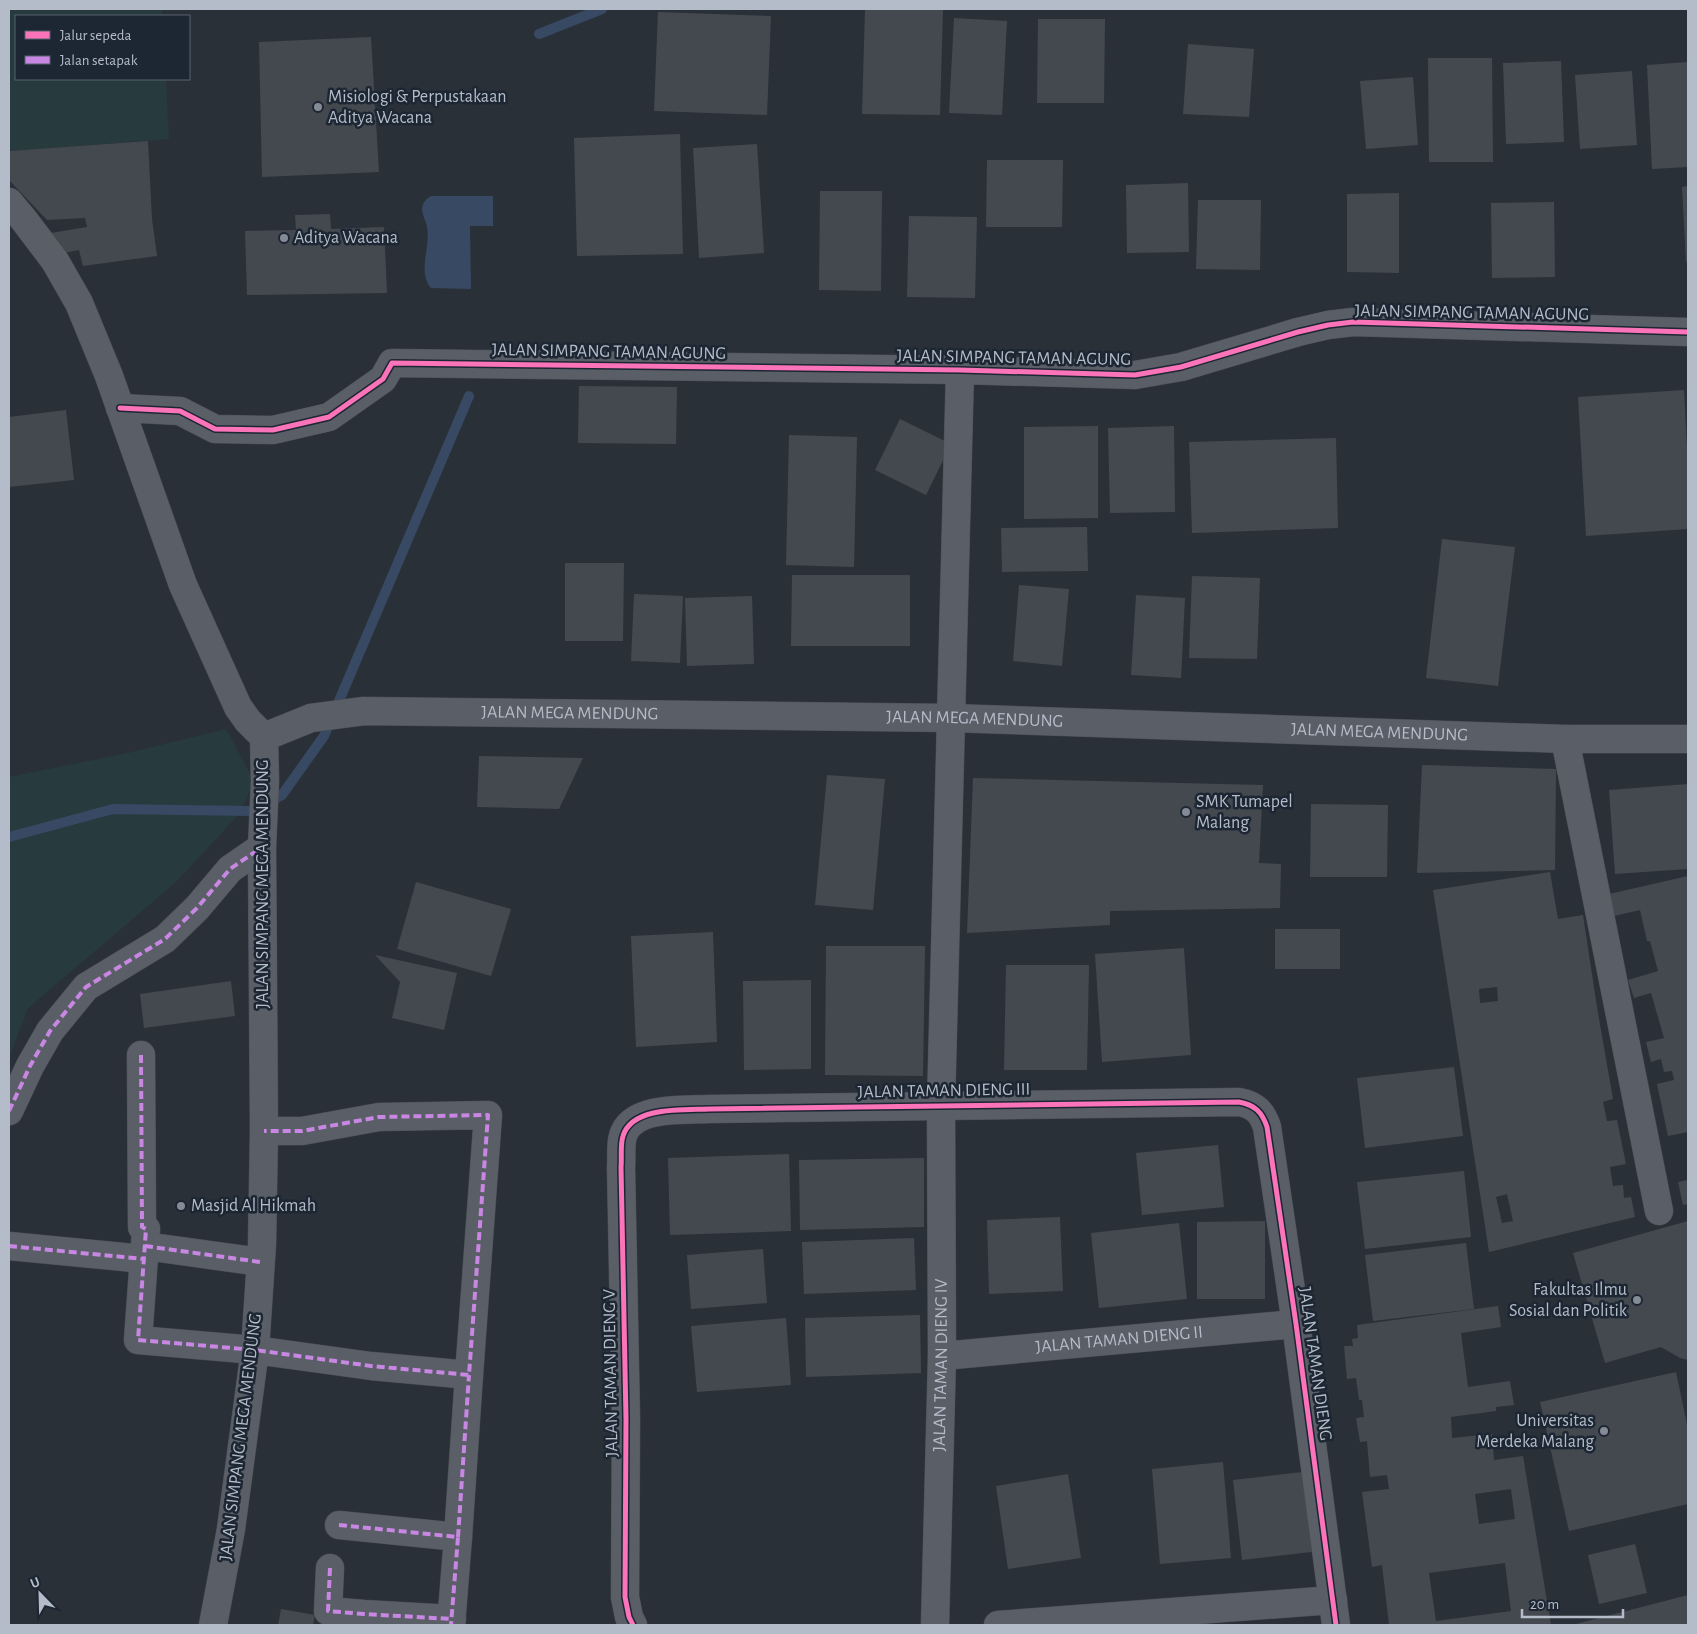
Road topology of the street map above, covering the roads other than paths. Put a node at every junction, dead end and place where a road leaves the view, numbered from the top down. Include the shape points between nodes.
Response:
1 (9, 202) edge
2 (1688, 332) edge
3 (960, 370) junction
4 (120, 408) junction
5 (951, 718) junction
6 (264, 737) junction
7 (1688, 738) edge
8 (1566, 739) junction
9 (263, 835) junction
10 (141, 1055) dead end
11 (941, 1105) junction
12 (1258, 1110) joint
13 (9, 1111) edge
14 (630, 1122) joint
15 (264, 1131) junction
16 (1659, 1211) dead end
17 (9, 1246) edge
18 (144, 1253) junction
19 (260, 1262) junction
20 (1296, 1324) junction
21 (256, 1350) junction
22 (942, 1356) junction
23 (469, 1375) junction
24 (339, 1525) dead end
25 (458, 1536) junction
26 (330, 1568) dead end
27 (1334, 1613) edge
28 (363, 1620) edge
29 (452, 1622) edge
30 (214, 1625) edge
31 (633, 1625) edge
32 (935, 1625) edge
33 (998, 1625) edge

1 - 4 street, JALAN SIMPANG MEGA MENDUNG via 67,279
2 - 3 street, JALAN SIMPANG TAMAN AGUNG via 1354,322 1298,332 1157,373
3 - 4 street, JALAN SIMPANG TAMAN AGUNG via 392,363 383,379 329,417 273,430 215,429 180,412
3 - 5 street, JALAN TAMAN DIENG IV
4 - 6 street, JALAN SIMPANG MEGA MENDUNG via 183,584 238,707
5 - 6 street, JALAN MEGA MENDUNG via 364,711 321,716
5 - 8 street, JALAN MEGA MENDUNG
5 - 11 street, JALAN TAMAN DIENG IV
6 - 9 street, JALAN SIMPANG MEGA MENDUNG
7 - 8 street, JALAN MEGA MENDUNG
8 - 16 street
9 - 13 street via 165,939 86,987 50,1032
9 - 15 street, JALAN SIMPANG MEGA MENDUNG
10 - 18 street
11 - 12 street, JALAN TAMAN DIENG III via 1239,1102
11 - 14 street, JALAN TAMAN DIENG III via 700,1109 647,1114
11 - 22 street, JALAN TAMAN DIENG IV
12 - 20 street, JALAN TAMAN DIENG via 1267,1127
14 - 31 street, JALAN TAMAN DIENG V via 623,1136 621,1167 626,1419 625,1597
15 - 19 street, JALAN SIMPANG MEGA MENDUNG
15 - 23 street via 302,1131 379,1117 488,1116
17 - 18 street
18 - 19 street
18 - 21 street via 138,1340
19 - 21 street, JALAN SIMPANG MEGA MENDUNG
20 - 22 street, JALAN TAMAN DIENG II
20 - 27 street, JALAN TAMAN DIENG
21 - 23 street
21 - 30 street, JALAN SIMPANG MEGA MENDUNG
22 - 32 street, JALAN TAMAN DIENG IV
23 - 25 street
24 - 25 street
25 - 29 street
26 - 28 street via 328,1611
27 - 33 street, JALAN TAMAN DIENG
28 - 29 street

